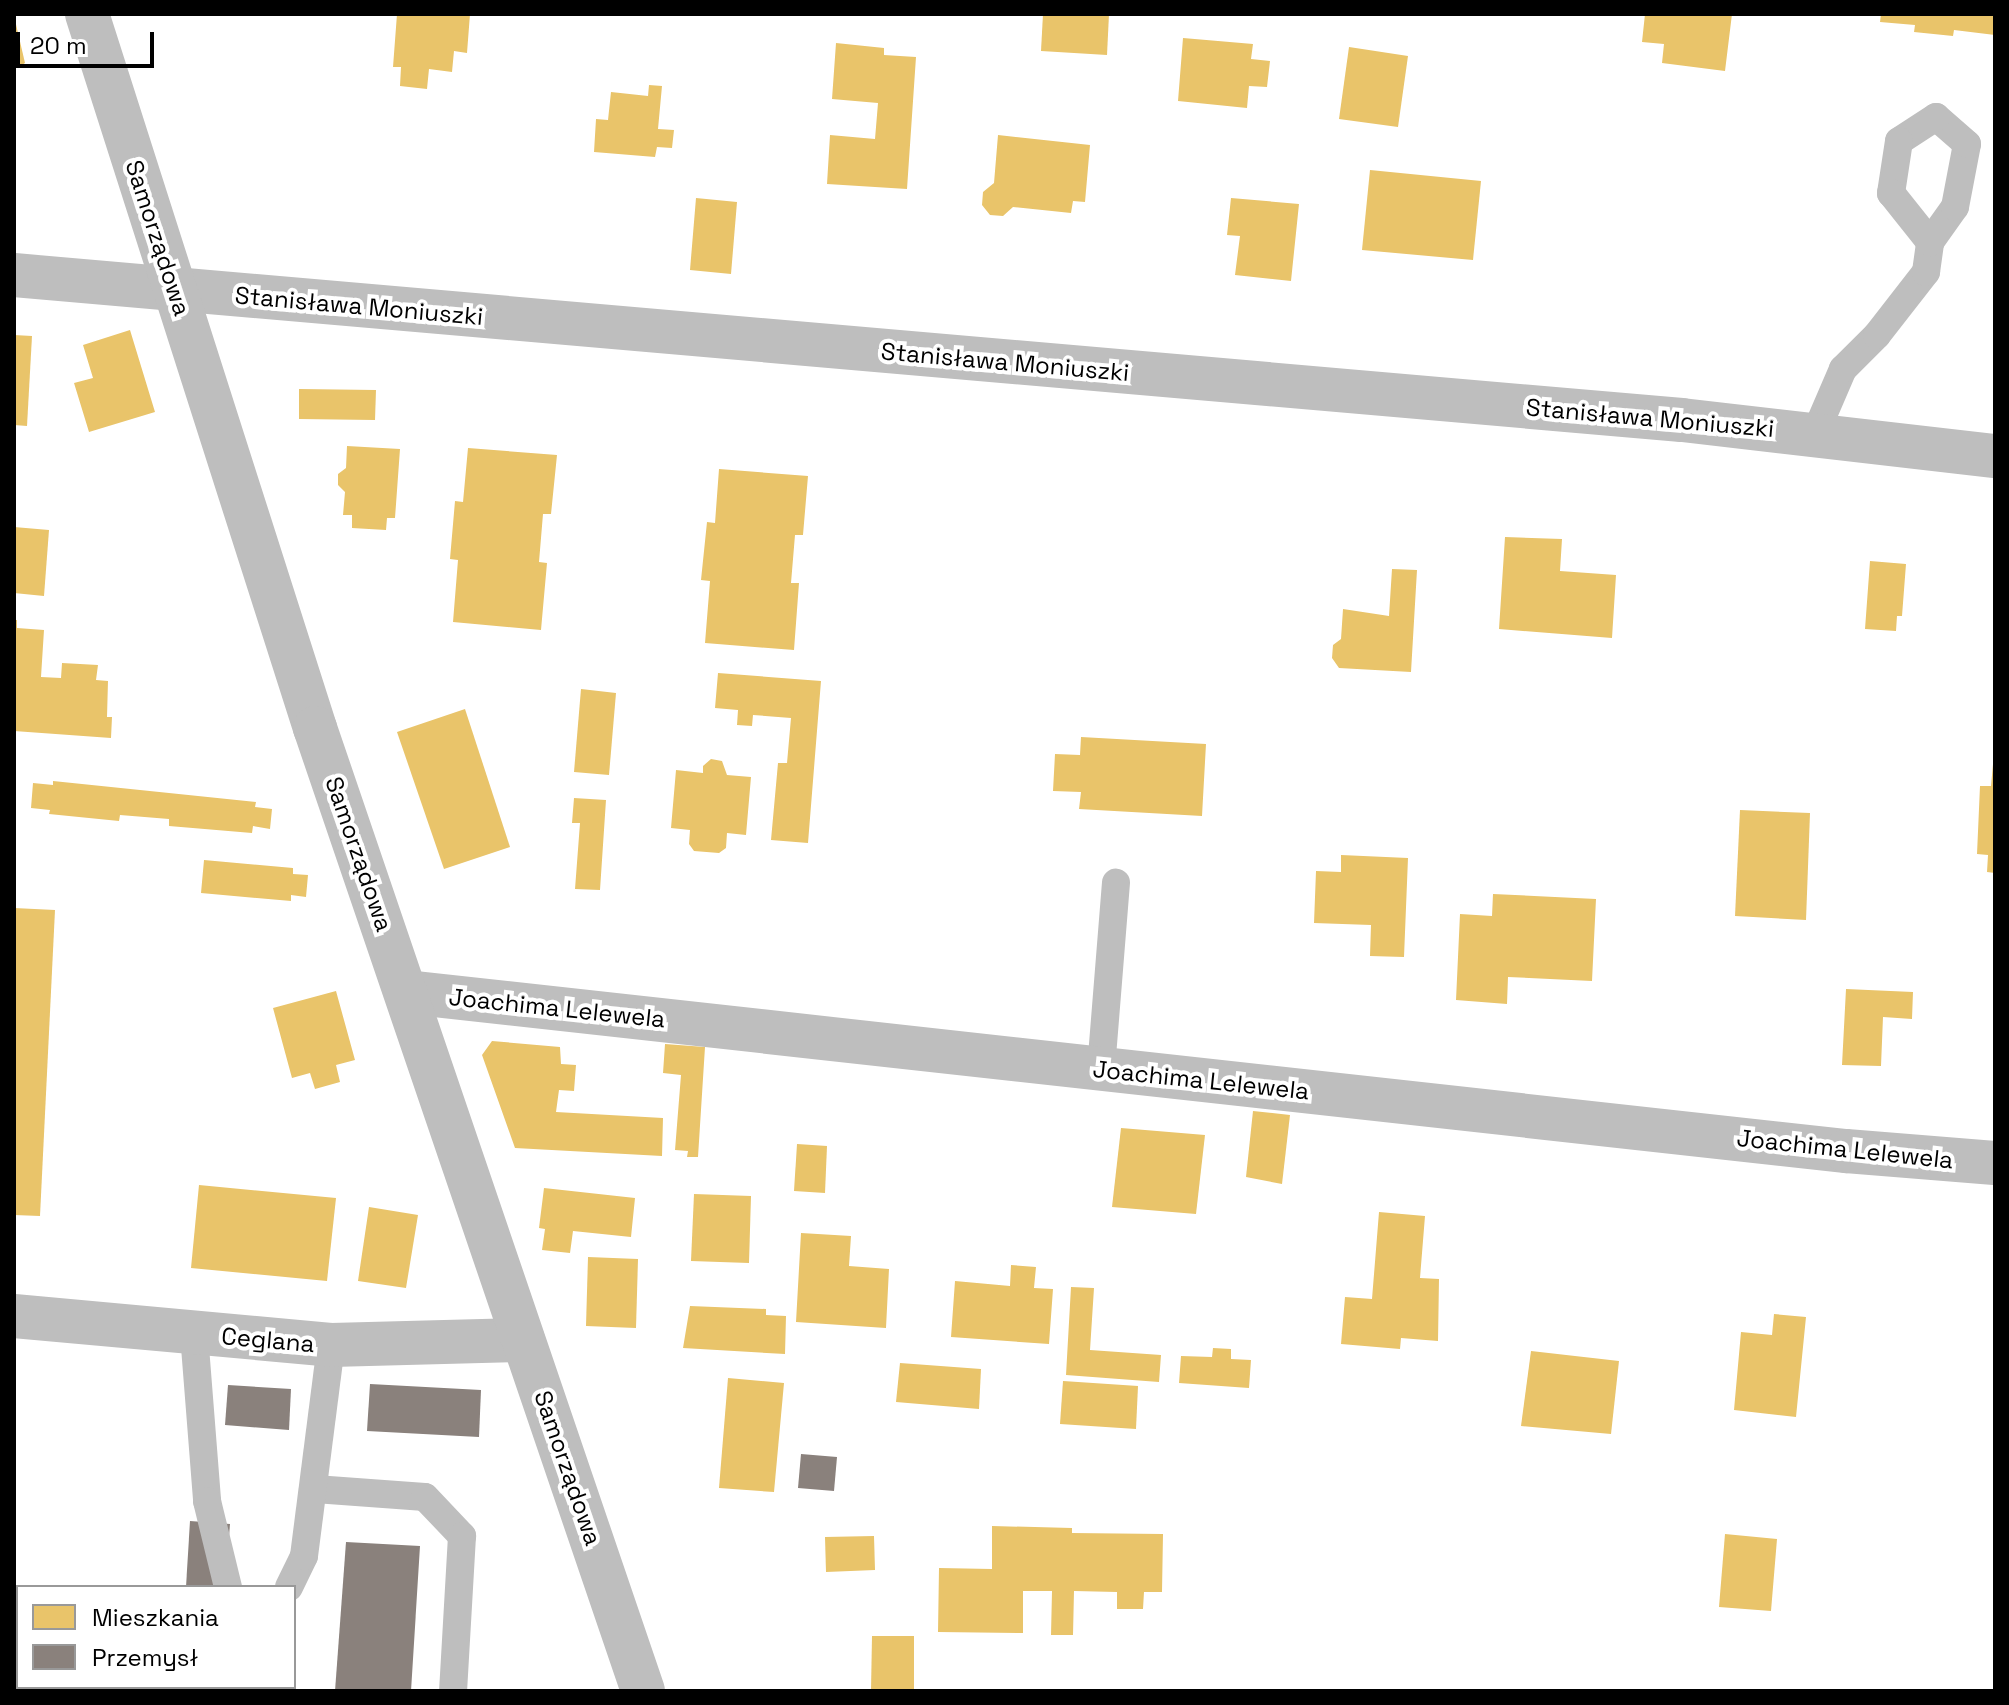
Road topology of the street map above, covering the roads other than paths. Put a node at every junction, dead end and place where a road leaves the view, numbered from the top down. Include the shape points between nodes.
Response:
1 (87, 14) edge
2 (1930, 242) dead end
3 (14, 275) edge
4 (175, 291) junction
5 (1815, 434) junction
6 (1995, 456) edge
7 (1116, 883) dead end
8 (407, 992) junction
9 (1101, 1069) junction
10 (1995, 1163) edge
11 (14, 1316) edge
12 (194, 1334) junction
13 (523, 1340) junction
14 (331, 1345) junction
15 (315, 1489) junction
16 (228, 1585) edge
17 (290, 1585) edge
18 (453, 1691) edge
19 (643, 1691) edge

1 - 4 street, Samorządowa
2 - 5 lane via 1926,272 1843,369
3 - 4 street, Stanisława Moniuszki
4 - 5 street, Stanisława Moniuszki
4 - 8 street, Samorządowa via 315,728
5 - 6 street, Stanisława Moniuszki
7 - 9 lane
8 - 9 street, Joachima Lelewela
8 - 13 street, Samorządowa
9 - 10 street, Joachima Lelewela
11 - 12 street, Ceglana
12 - 14 street, Ceglana
12 - 16 lane via 207,1501
13 - 14 street, Ceglana
13 - 19 street, Samorządowa
14 - 15 lane
15 - 17 lane via 304,1556
15 - 18 lane via 425,1497 462,1536

